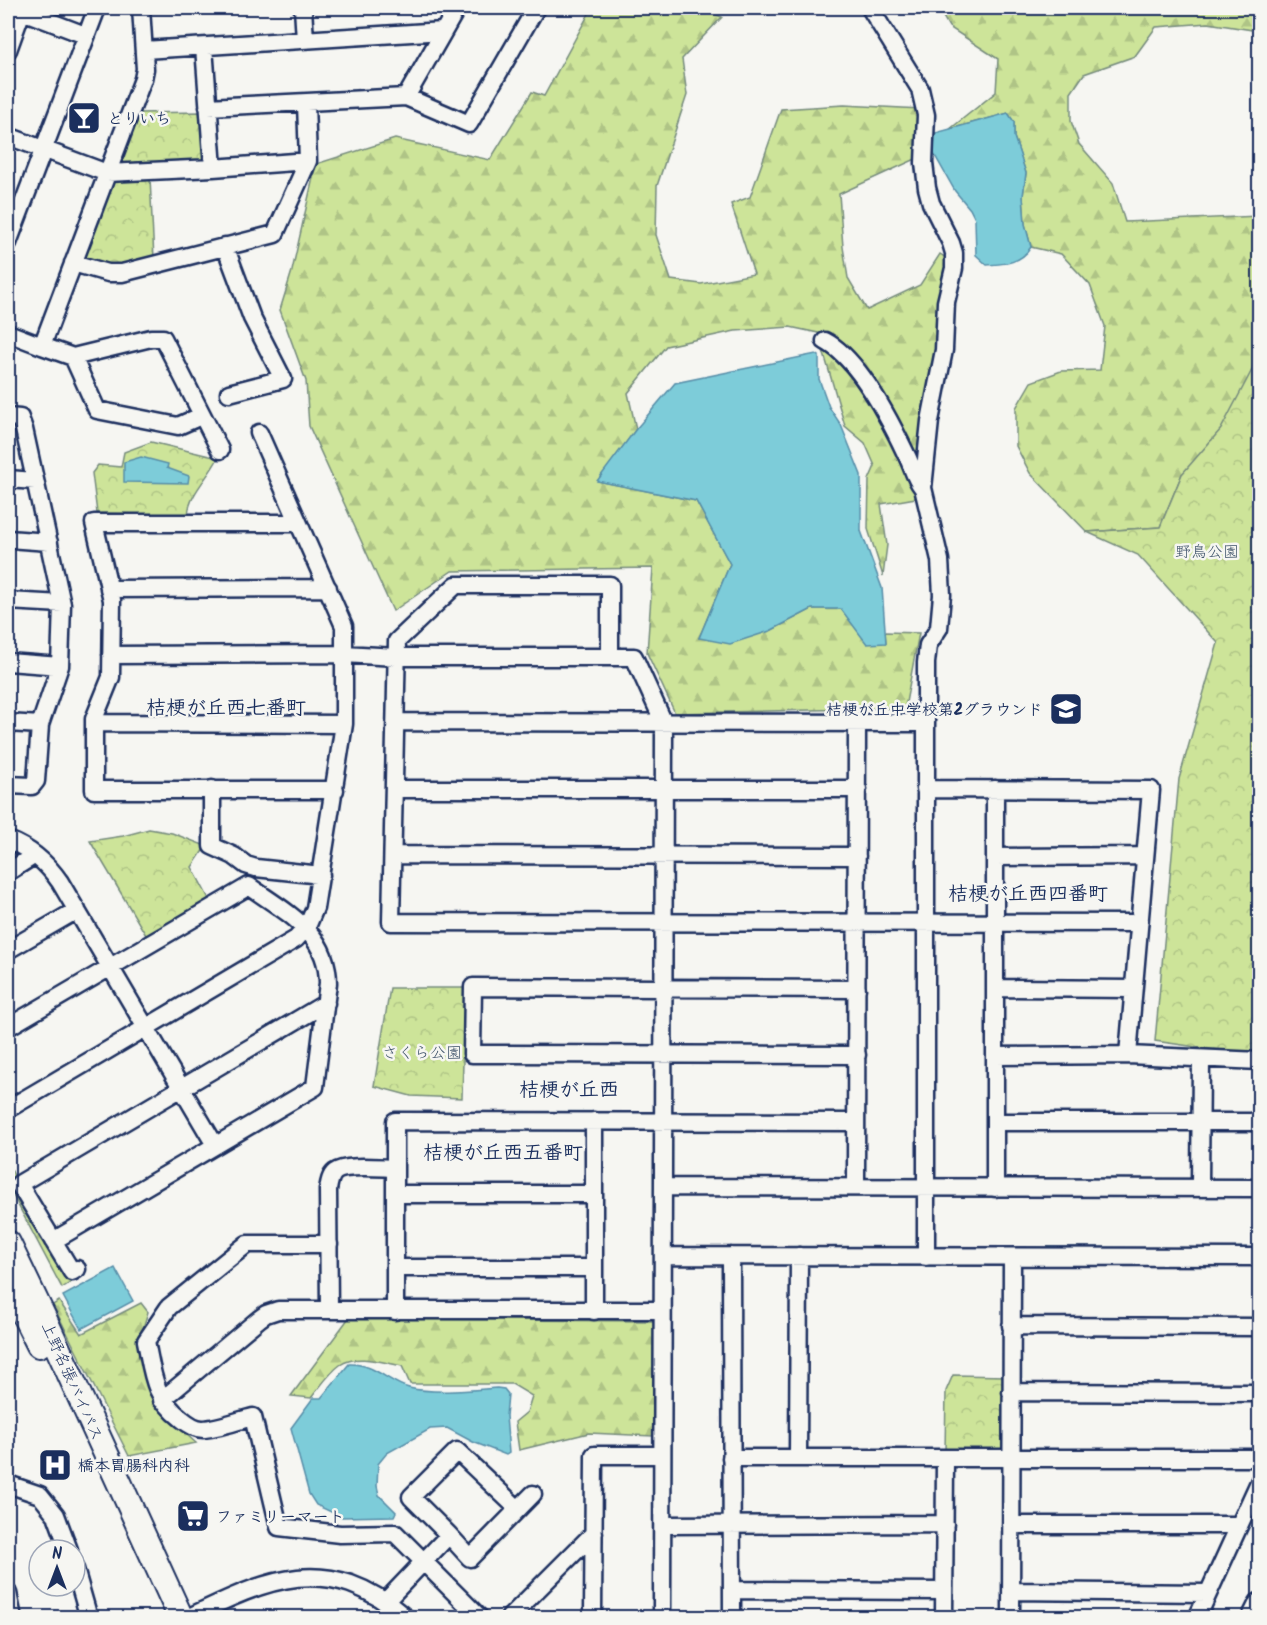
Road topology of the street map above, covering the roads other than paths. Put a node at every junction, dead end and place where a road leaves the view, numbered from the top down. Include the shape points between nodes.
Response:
1 (97, 8) edge
2 (141, 8) edge
3 (303, 8) edge
4 (457, 8) edge
5 (536, 8) edge
6 (870, 8) edge
7 (17, 9) edge
8 (443, 31) junction
9 (86, 35) junction
10 (305, 40) junction
11 (204, 47) junction
12 (8, 50) edge
13 (144, 50) junction
14 (406, 97) junction
15 (306, 103) junction
16 (208, 107) junction
17 (8, 136) edge
18 (43, 150) junction
19 (308, 161) junction
20 (213, 168) junction
21 (107, 173) junction
22 (8, 243) edge
23 (225, 246) junction
24 (73, 262) junction
25 (8, 333) edge
26 (825, 341) dead end
27 (42, 346) junction
28 (73, 357) junction
29 (229, 393) dead end
30 (201, 416) junction
31 (8, 417) edge
32 (259, 433) dead end
33 (220, 450) dead end
34 (8, 479) edge
35 (36, 481) junction
36 (923, 488) junction
37 (298, 523) junction
38 (8, 539) edge
39 (49, 542) junction
40 (328, 588) junction
41 (109, 589) junction
42 (8, 600) edge
43 (62, 604) junction
44 (345, 654) junction
45 (111, 655) junction
46 (396, 657) junction
47 (610, 657) junction
48 (8, 662) edge
49 (60, 666) junction
50 (396, 722) junction
51 (8, 723) edge
52 (94, 723) junction
53 (664, 723) junction
54 (857, 723) junction
55 (926, 723) junction
56 (344, 724) junction
57 (40, 725) junction
58 (8, 784) edge
59 (212, 789) junction
60 (394, 789) junction
61 (664, 789) junction
62 (858, 789) junction
63 (925, 789) junction
64 (995, 789) junction
65 (335, 790) junction
66 (8, 840) edge
67 (35, 855) junction
68 (393, 855) junction
69 (663, 855) junction
70 (857, 856) junction
71 (1145, 856) junction
72 (995, 857) junction
73 (8, 872) edge
74 (321, 875) junction
75 (76, 910) junction
76 (663, 922) junction
77 (856, 922) junction
78 (994, 922) junction
79 (926, 923) junction
80 (1139, 923) junction
81 (307, 927) junction
82 (8, 950) edge
83 (111, 967) junction
84 (663, 988) junction
85 (995, 988) junction
86 (857, 989) junction
87 (1133, 989) junction
88 (326, 1003) junction
89 (8, 1027) edge
90 (146, 1028) junction
91 (663, 1054) junction
92 (857, 1055) junction
93 (1128, 1055) junction
94 (995, 1056) junction
95 (1201, 1059) junction
96 (1260, 1061) edge
97 (181, 1088) junction
98 (8, 1109) edge
99 (594, 1121) junction
100 (663, 1121) junction
101 (856, 1122) junction
102 (995, 1122) junction
103 (1200, 1122) junction
104 (1260, 1122) edge
105 (215, 1145) junction
106 (395, 1168) junction
107 (856, 1187) junction
108 (663, 1188) junction
109 (926, 1188) junction
110 (995, 1188) junction
111 (1200, 1188) junction
112 (1260, 1188) edge
113 (395, 1194) junction
114 (594, 1194) junction
115 (53, 1241) junction
116 (8, 1243) edge
117 (329, 1244) junction
118 (663, 1256) junction
119 (731, 1256) junction
120 (799, 1256) junction
121 (926, 1257) junction
122 (1012, 1257) junction
123 (1260, 1257) edge
124 (395, 1268) junction
125 (594, 1268) junction
126 (77, 1269) dead end
127 (8, 1283) edge
128 (329, 1310) junction
129 (663, 1310) junction
130 (395, 1311) junction
131 (594, 1311) junction
132 (1011, 1326) junction
133 (1260, 1327) edge
134 (1011, 1392) junction
135 (1260, 1393) edge
136 (162, 1400) junction
137 (662, 1455) junction
138 (731, 1458) junction
139 (798, 1458) junction
140 (945, 1459) junction
141 (1011, 1459) junction
142 (1260, 1460) edge
143 (1260, 1480) edge
144 (8, 1484) edge
145 (532, 1494) dead end
146 (518, 1509) junction
147 (945, 1524) junction
148 (663, 1525) junction
149 (732, 1525) junction
150 (1011, 1525) junction
151 (1239, 1525) junction
152 (594, 1533) junction
153 (449, 1535) junction
154 (65, 1538) edge
155 (423, 1562) junction
156 (732, 1590) junction
157 (944, 1591) junction
158 (1011, 1591) junction
159 (8, 1593) edge
160 (1207, 1593) junction
161 (83, 1598) edge
162 (385, 1602) junction
163 (1260, 1604) edge
164 (13, 1617) edge
165 (89, 1617) edge
166 (163, 1617) edge
167 (181, 1617) edge
168 (187, 1617) edge
169 (406, 1617) edge
170 (480, 1617) edge
171 (509, 1617) edge
172 (593, 1617) edge
173 (662, 1617) edge
174 (732, 1617) edge
175 (944, 1617) edge
176 (1011, 1617) edge
177 (1197, 1617) edge
178 (1253, 1617) edge

1 - 9 street
2 - 13 street
3 - 10 street
4 - 8 street
5 - 14 street via 469,124
6 - 36 street via 920,89 926,115 927,188 954,253
7 - 9 street
7 - 12 street
8 - 10 street
8 - 14 street
9 - 18 street
10 - 11 street
11 - 13 street
11 - 16 street
13 - 21 street via 143,79
14 - 15 street
15 - 16 street
15 - 19 street
16 - 20 street
17 - 18 street
18 - 21 street
18 - 22 street
19 - 20 street
19 - 23 street via 275,234
20 - 21 street
21 - 24 street
23 - 24 street via 122,273 108,273
23 - 29 street via 252,318 282,380
24 - 27 street
25 - 27 street
26 - 36 street via 841,351 864,379
27 - 28 street
28 - 30 street via 98,410 178,426
28 - 30 street via 163,338
30 - 33 street
31 - 35 street via 20,418
32 - 37 street
34 - 35 street
35 - 39 street
36 - 55 street via 940,560 942,595 939,628 926,652
37 - 40 street
37 - 41 street via 94,523
38 - 39 street
39 - 43 street
40 - 41 street
40 - 44 street via 344,626
41 - 45 street
42 - 43 street
43 - 49 street
44 - 45 street
44 - 46 street
44 - 56 street
45 - 52 street via 111,677
46 - 47 street
46 - 47 street via 397,641 456,585 610,585
46 - 50 street
47 - 53 street via 634,657
48 - 49 street
49 - 57 street
50 - 53 street
50 - 60 street
51 - 57 street
52 - 56 street
52 - 59 street via 94,790
53 - 54 street
53 - 61 street
54 - 55 street
54 - 62 street
55 - 63 street
56 - 65 street
57 - 58 street via 36,781 32,786
59 - 65 street
59 - 74 street via 212,846 256,868
60 - 61 street
60 - 68 street
61 - 62 street
61 - 69 street
62 - 70 street
63 - 64 street
63 - 79 street
64 - 71 street via 1151,790
64 - 72 street
65 - 74 street
66 - 67 street
67 - 73 street
67 - 75 street via 55,874
68 - 69 street
68 - 76 street via 391,922
69 - 70 street
69 - 76 street
70 - 77 street
71 - 72 street
71 - 80 street
72 - 78 street
74 - 81 street
75 - 82 street
75 - 83 street
76 - 77 street
76 - 84 street
77 - 79 street
77 - 86 street
78 - 79 street
78 - 80 street
78 - 85 street
79 - 109 street
80 - 87 street
81 - 83 street via 249,886
81 - 88 street via 328,968
81 - 90 street via 296,939
83 - 89 street
83 - 90 street
84 - 86 street
84 - 91 street
84 - 91 street via 473,987 472,1043 472,1054
85 - 87 street
85 - 94 street
86 - 92 street
87 - 93 street
88 - 97 street
88 - 105 street via 315,1087
90 - 97 street
90 - 98 street
91 - 92 street
91 - 100 street
92 - 101 street
93 - 94 street
93 - 95 street
94 - 102 street
95 - 96 street
95 - 103 street
97 - 105 street
97 - 115 street via 19,1184
99 - 100 street
99 - 106 street via 395,1121
99 - 114 street
100 - 101 street
100 - 108 street
101 - 107 street
102 - 103 street
102 - 110 street
103 - 104 street
103 - 111 street
105 - 115 street
106 - 113 street
106 - 117 street via 345,1168 335,1172 328,1190
107 - 108 street
107 - 109 street
108 - 118 street
109 - 110 street
109 - 121 street
110 - 111 street
111 - 112 street
113 - 114 street
113 - 124 street
114 - 125 street
115 - 126 street via 72,1272
116 - 167 highway, 上野名張バイパス
117 - 128 street
117 - 136 street via 247,1244 169,1307 146,1341
118 - 119 street
118 - 129 street
119 - 120 street
119 - 138 street
120 - 121 street
120 - 139 street
121 - 122 street
122 - 123 street
122 - 132 street
124 - 125 street
124 - 130 street
125 - 131 street
127 - 166 highway, 上野名張バイパス
128 - 130 street
128 - 136 street via 278,1310 266,1314
129 - 131 street
129 - 137 street
130 - 131 street
132 - 133 street
132 - 134 street
134 - 135 street
134 - 141 street
136 - 155 street via 190,1426 203,1429 253,1417 279,1527 340,1534 395,1533
137 - 148 street
137 - 152 street via 594,1455
138 - 139 street
138 - 149 street
139 - 140 street
140 - 141 street
140 - 147 street
141 - 142 street
141 - 150 street
143 - 151 street
144 - 154 street via 40,1495 56,1515
145 - 146 street
146 - 153 street via 470,1558
146 - 153 street via 457,1451 411,1497
147 - 149 street
147 - 157 street
148 - 149 street
148 - 173 street
149 - 156 street
150 - 151 street
150 - 158 street
151 - 160 street
152 - 171 street
152 - 172 street
153 - 155 street
155 - 162 street
155 - 170 street
156 - 157 street
156 - 174 street
157 - 175 street
158 - 160 street
158 - 176 street
159 - 164 street
160 - 177 street
161 - 165 street
162 - 168 street via 344,1582 282,1579
162 - 169 street
163 - 178 main road

